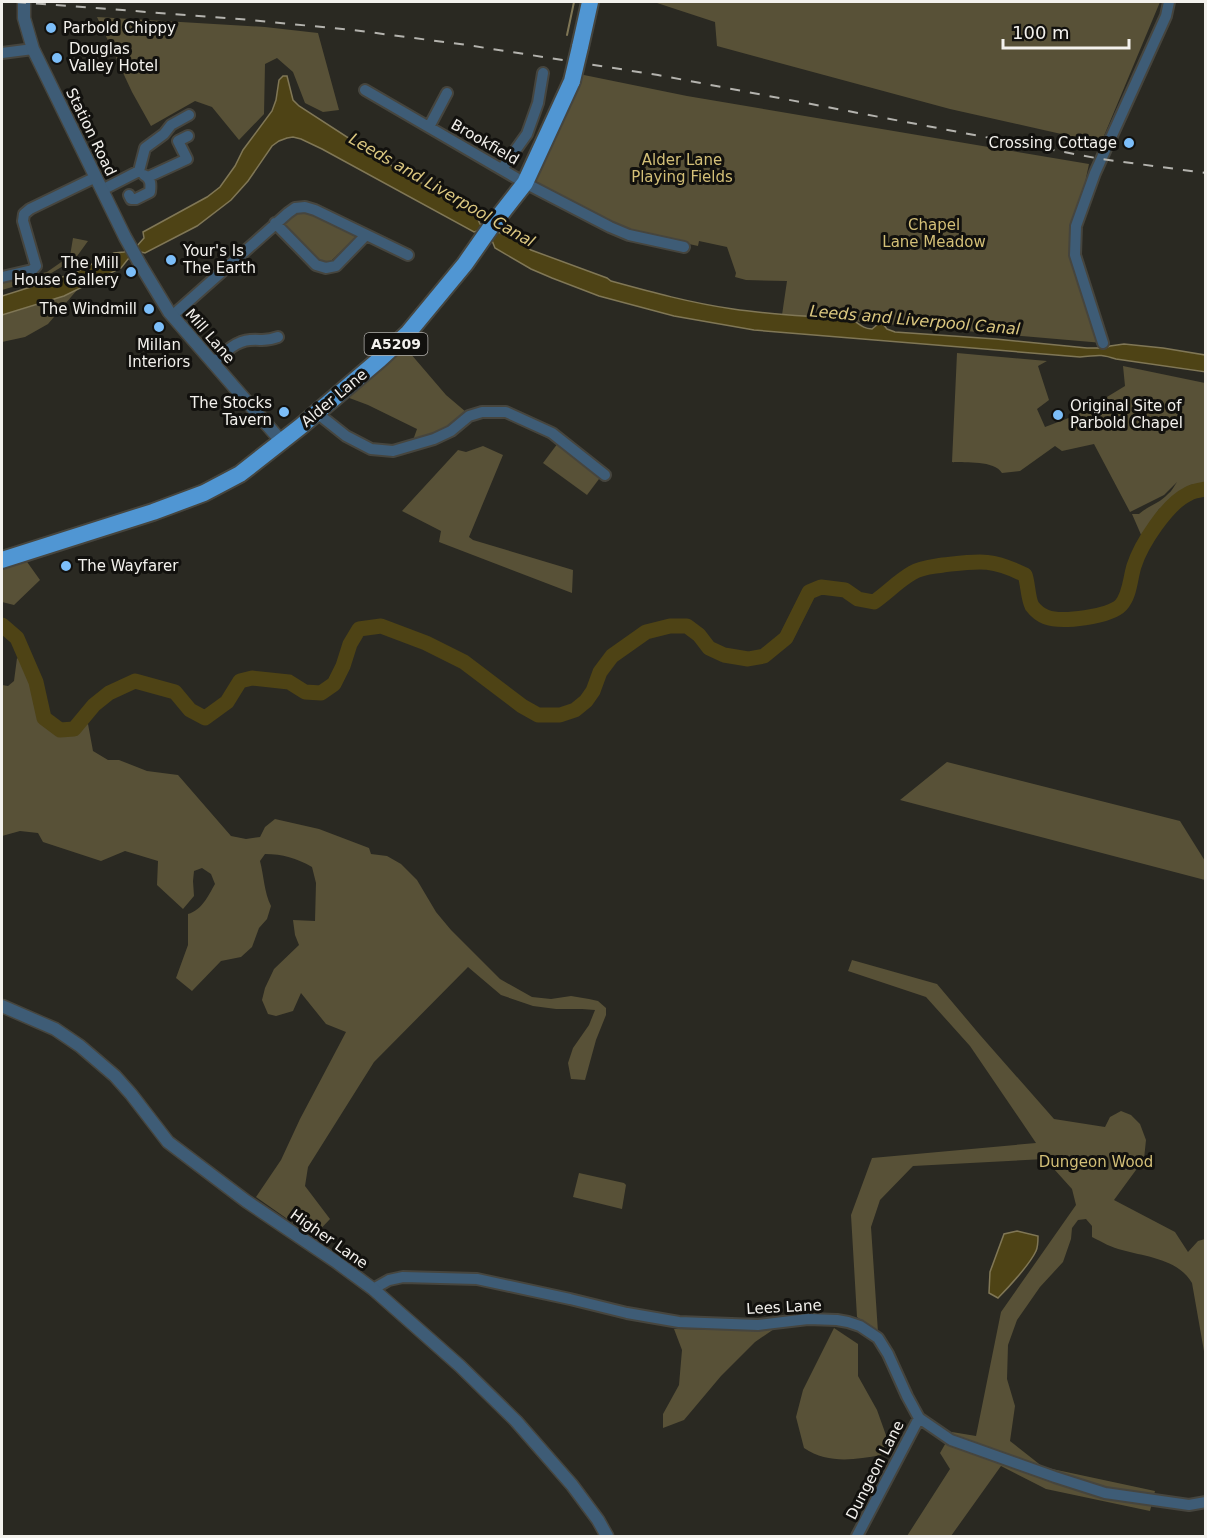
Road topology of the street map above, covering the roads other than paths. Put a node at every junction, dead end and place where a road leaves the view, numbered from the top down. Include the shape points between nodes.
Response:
1 (24, 2) edge
2 (590, 2) edge
3 (1169, 2) edge
4 (33, 48) junction
5 (2, 53) edge
6 (543, 73) dead end
7 (365, 90) dead end
8 (448, 91) dead end
9 (189, 115) dead end
10 (429, 127) junction
11 (188, 136) dead end
12 (502, 169) junction
13 (144, 174) junction
14 (96, 177) junction
15 (525, 183) junction
16 (102, 190) junction
17 (129, 195) dead end
18 (275, 223) junction
19 (366, 235) junction
20 (127, 241) joint
21 (684, 247) dead end
22 (408, 255) dead end
23 (2, 277) edge
24 (172, 316) junction
25 (270, 336) dead end
26 (1103, 344) dead end
27 (213, 363) junction
28 (317, 413) junction
29 (282, 442) junction
30 (605, 475) dead end
31 (2, 560) edge
32 (2, 1006) edge
33 (373, 1289) junction
34 (919, 1418) junction
35 (1206, 1502) edge
36 (607, 1536) edge
37 (857, 1536) edge

1 - 4 street, Station Road via 26,31
2 - 15 highway, Alder Lane / A5209, bridge via 572,81
3 - 26 street via 1076,226 1075,255
4 - 5 street
4 - 14 street, Station Road
6 - 12 street via 538,103 526,134
7 - 10 street, Brookfield
8 - 10 street, Brookfield
9 - 13 street via 145,148
10 - 12 street, Brookfield
11 - 13 street via 178,141 187,159
12 - 15 street, Brookfield
13 - 16 street
13 - 17 street via 151,184 150,192 136,199
14 - 16 street, Station Road
14 - 23 street via 26,211 23,221 36,266
15 - 21 street, Brookfield via 610,227
15 - 28 highway, Alder Lane / A5209 via 408,333
16 - 20 street, Station Road
18 - 19 street via 295,208 305,207
18 - 19 street via 316,265 326,268 336,266
18 - 24 street
19 - 22 street
20 - 24 street, Mill Lane
24 - 27 street, Mill Lane
25 - 27 street via 240,343
27 - 29 street, Mill Lane
28 - 29 highway, Alder Lane / A5209
28 - 30 street via 346,436 371,449 393,451 434,440 470,416 506,412 552,433
29 - 31 highway, Alder Lane / A5209 via 224,484 189,500
32 - 33 street, Higher Lane via 55,1029 80,1046 115,1076 168,1142
33 - 34 street, Lees Lane via 403,1277 477,1280 678,1322 848,1322 881,1342
33 - 36 street, Higher Lane via 516,1421 572,1485
34 - 35 street, Lees Lane via 951,1440 1105,1493 1189,1505
34 - 37 street, Dungeon Lane

